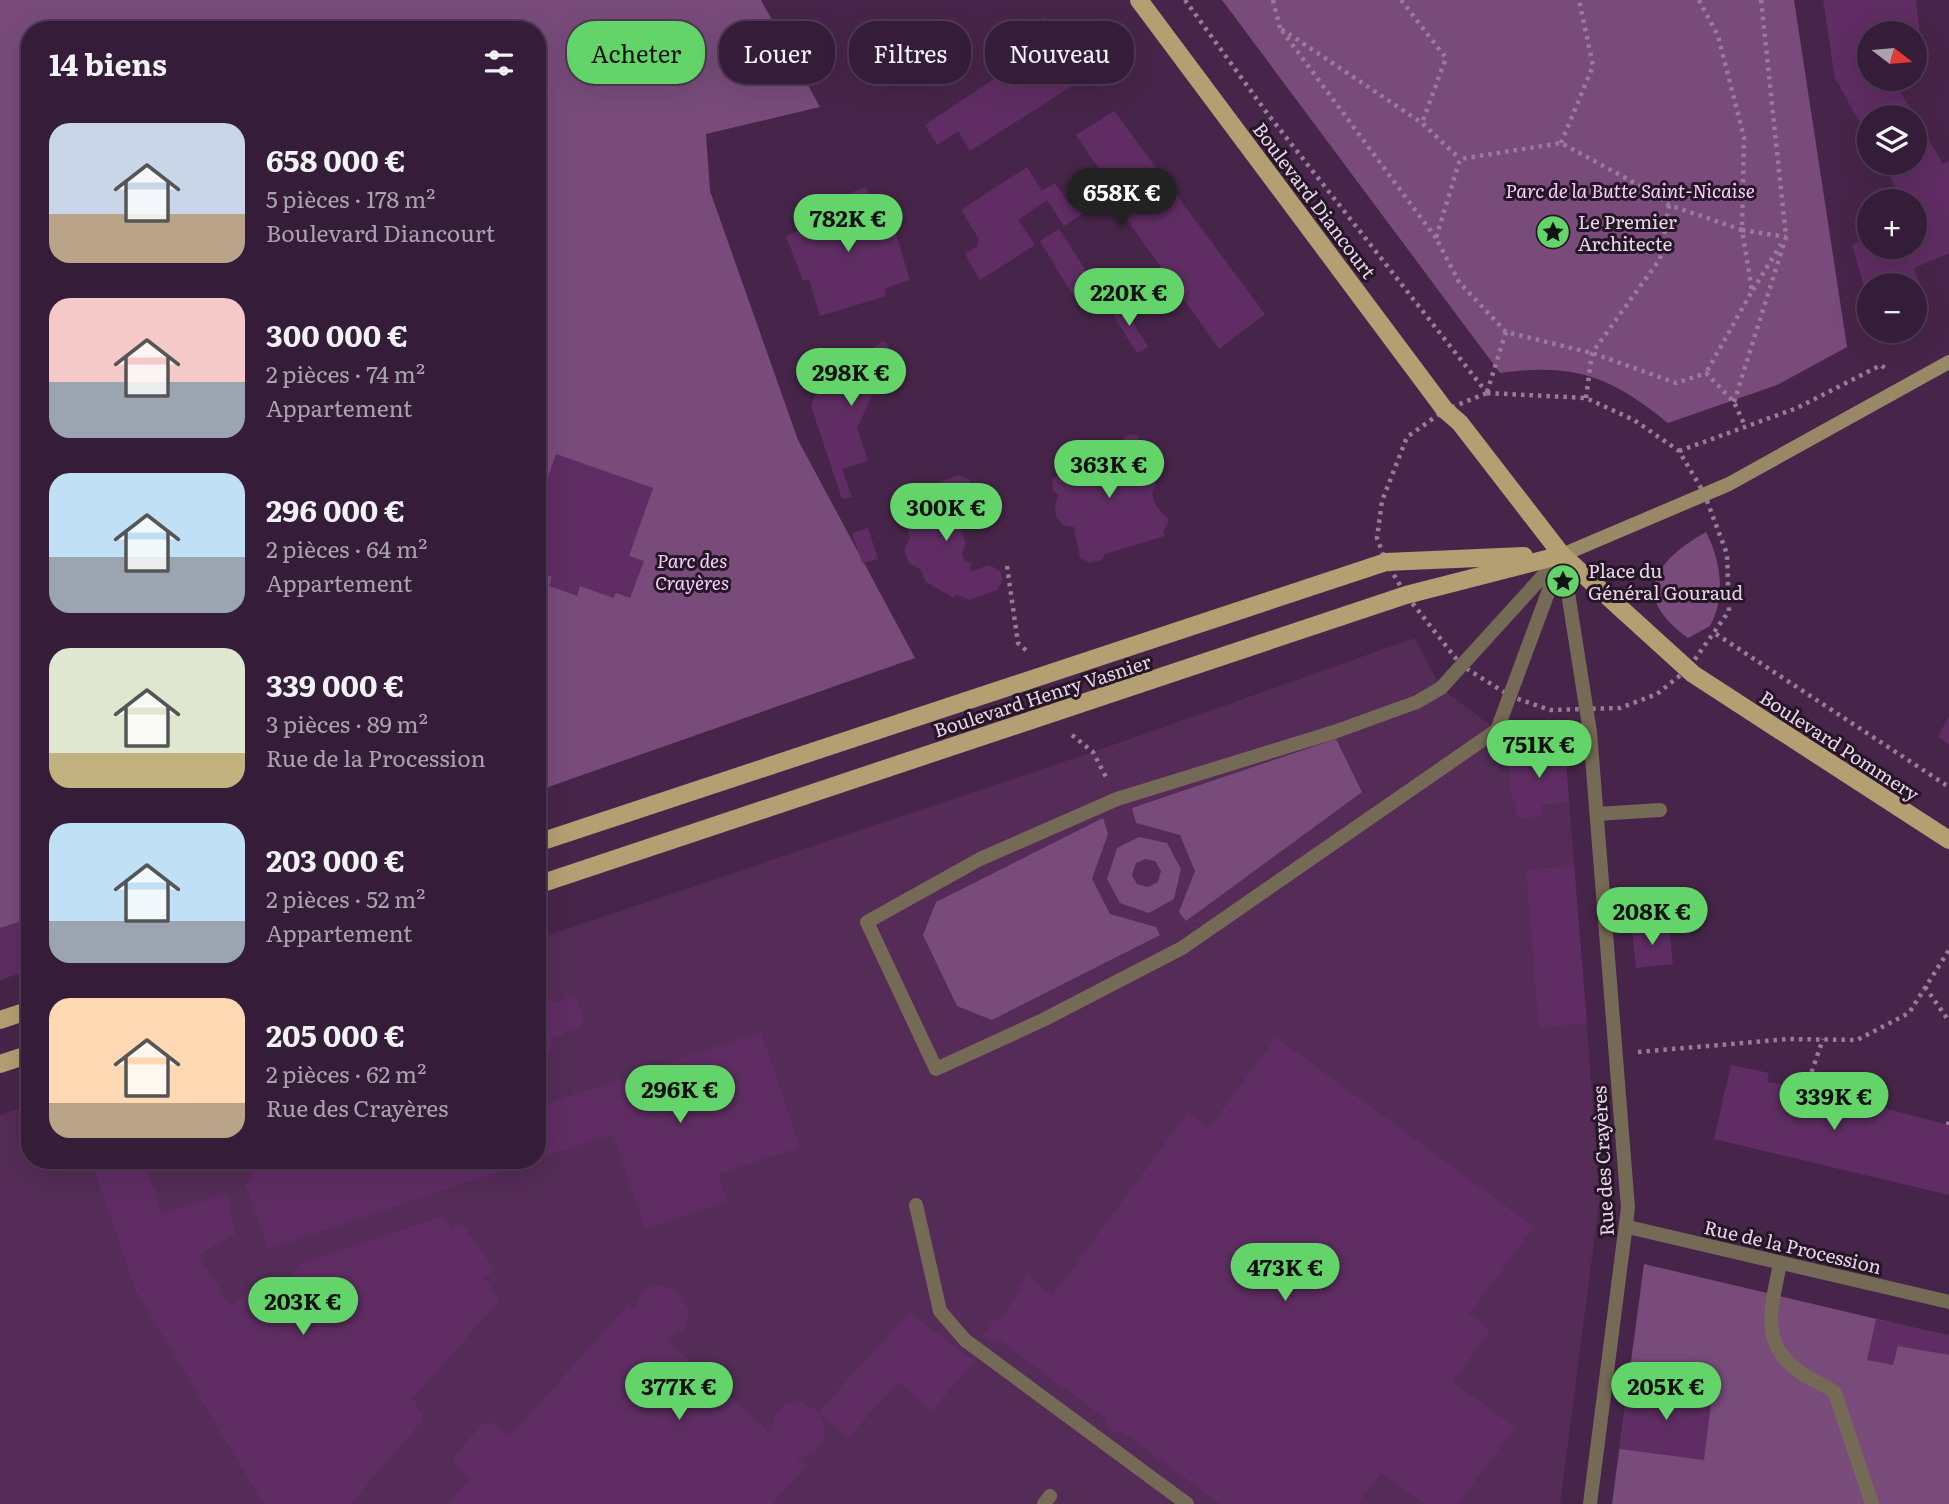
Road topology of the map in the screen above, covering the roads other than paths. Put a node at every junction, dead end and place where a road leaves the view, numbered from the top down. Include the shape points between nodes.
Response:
1 (1139, 0) edge
2 (1949, 362) edge
3 (1562, 555) junction
4 (1660, 810) dead end
5 (1597, 814) junction
6 (546, 840) edge
7 (1949, 841) edge
8 (546, 882) edge
9 (21, 1013) edge
10 (0, 1020) edge
11 (21, 1057) edge
12 (0, 1064) edge
13 (916, 1205) dead end
14 (1628, 1227) junction
15 (1780, 1263) junction
16 (1949, 1302) edge
17 (1186, 1504) edge
18 (1590, 1504) edge
19 (1872, 1504) edge

1 - 3 main road, Boulevard Diancourt via 1445,410
2 - 3 main road, Boulevard Henry Vasnier via 1729,484
3 - 3 street via 1441,688 1417,702 1117,799 980,859 866,922 936,1069 1043,1020 1182,947 1497,730
3 - 5 street, Rue des Crayères via 1590,732
3 - 6 main road, Boulevard Henry Vasnier via 1386,562
3 - 7 main road, Boulevard Pommery via 1708,684
3 - 8 main road, Boulevard Henry Vasnier via 1406,595
4 - 5 street
5 - 14 street, Rue des Crayères
9 - 10 main road
11 - 12 main road
13 - 17 street via 940,1311 965,1339
14 - 15 street, Rue de la Procession
14 - 18 street, Rue des Crayères
15 - 16 street, Rue de la Procession
15 - 19 street via 1769,1323 1774,1346 1803,1374 1822,1381 1835,1393

